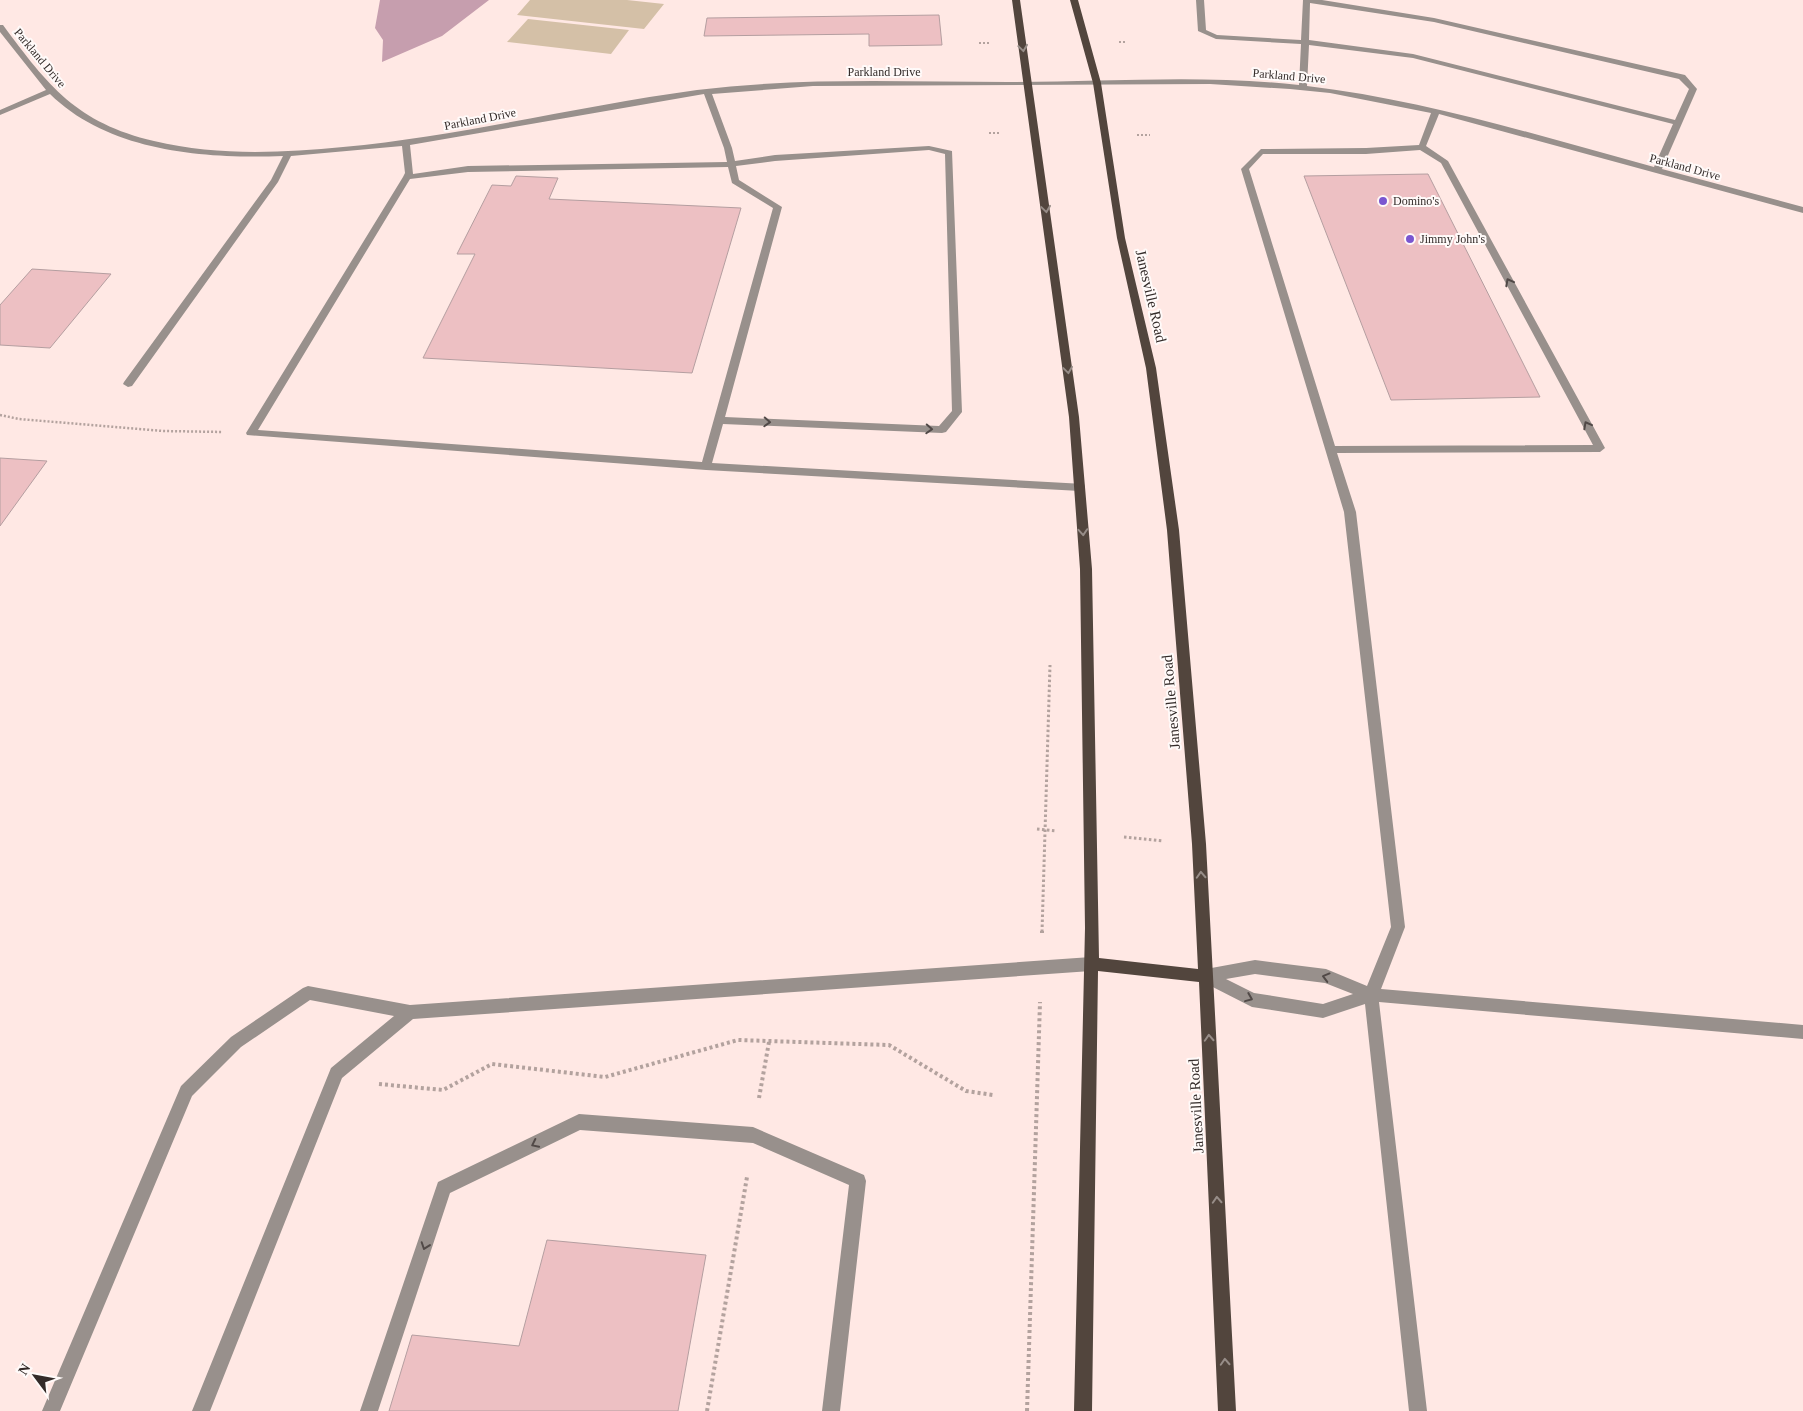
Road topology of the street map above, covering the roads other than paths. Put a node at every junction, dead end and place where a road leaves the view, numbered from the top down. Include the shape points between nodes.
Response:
1 (1016, 0) edge
2 (1074, 0) edge
3 (1200, 0) edge
4 (1307, 0) edge
5 (0, 27) edge
6 (1304, 42) junction
7 (1096, 83) junction
8 (1028, 84) junction
9 (1303, 88) junction
10 (50, 91) junction
11 (707, 92) junction
12 (1436, 111) junction
13 (0, 113) edge
14 (1678, 123) junction
15 (406, 143) junction
16 (1422, 147) junction
17 (288, 154) junction
18 (733, 164) junction
19 (1657, 170) junction
20 (407, 177) junction
21 (1803, 210) edge
22 (128, 384) dead end
23 (718, 420) junction
24 (1331, 450) junction
25 (706, 466) junction
26 (1080, 487) junction
27 (1091, 964) junction
28 (1206, 976) junction
29 (1371, 995) junction
30 (410, 1012) junction
31 (1803, 1032) edge
32 (51, 1411) edge
33 (201, 1411) edge
34 (369, 1411) edge
35 (831, 1411) edge
36 (1083, 1411) edge
37 (1227, 1411) edge
38 (1418, 1411) edge

1 -> 8 main road
2 - 7 main road, Janesville Road
3 - 6 street via 1202,30 1216,37
4 - 6 street
4 - 14 street via 1434,20 1682,77 1693,90
5 - 10 street, Parkland Drive
6 - 9 street
6 - 14 street via 1413,56
7 - 8 street, Parkland Drive
7 - 9 street, Parkland Drive via 1165,80 1261,83
28 -> 7 main road, Janesville Road via 1199,844 1173,530 1150,368 1121,238
8 - 11 street, Parkland Drive via 816,83
8 -> 26 main road via 1074,417
9 - 12 street, Parkland Drive
10 - 13 street
10 - 17 street, Parkland Drive via 71,109 98,124 141,140 221,154
11 - 15 street, Parkland Drive
11 - 18 street
12 - 16 street
12 - 19 street, Parkland Drive
14 - 19 street
15 - 17 street, Parkland Drive
15 - 20 street
16 - 24 street via 1261,152 1245,169
24 -> 16 street via 1600,448 1444,161
17 - 22 street via 275,180
18 - 20 street via 468,169
18 - 23 street via 736,181 778,207
23 -> 18 street via 942,430 957,412 949,153 929,148 775,158
19 - 21 street, Parkland Drive
20 - 25 street via 251,433
23 - 25 street
24 - 29 street via 1350,512 1398,927
25 - 26 street
26 -> 27 main road via 1086,569
27 - 28 main road
27 - 30 street
27 - 36 main road
29 -> 28 street via 1326,976 1255,968
28 -> 29 street via 1252,1000 1323,1011
37 -> 28 main road, Janesville Road
29 - 31 street
29 - 38 street
30 - 32 street via 308,992 236,1042 186,1092
30 - 33 street via 336,1073
35 -> 34 street via 858,1181 753,1135 579,1122 444,1188

